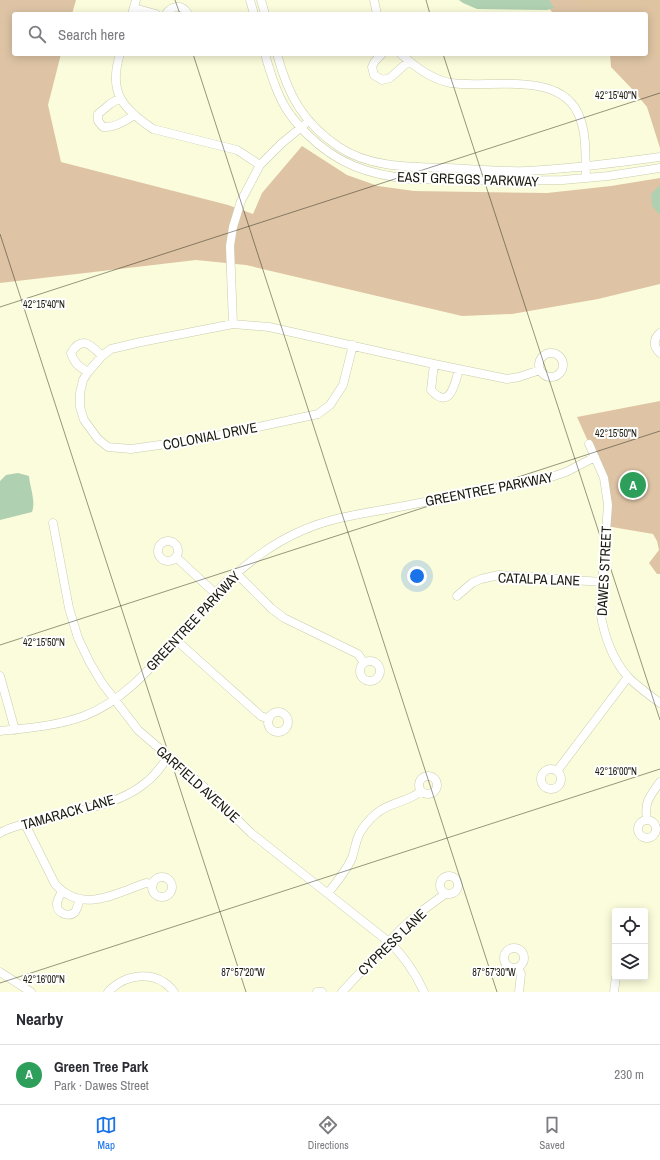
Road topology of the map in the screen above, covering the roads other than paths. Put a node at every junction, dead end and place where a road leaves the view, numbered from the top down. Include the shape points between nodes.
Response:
1 (250, 0) edge
2 (261, 0) edge
3 (374, 0) edge
4 (134, 7) edge
5 (150, 12) edge
6 (167, 12) edge
7 (187, 12) edge
8 (253, 12) edge
9 (264, 12) edge
10 (377, 12) edge
11 (119, 56) edge
12 (266, 56) edge
13 (277, 56) edge
14 (380, 56) edge
15 (403, 56) edge
16 (409, 61) junction
17 (120, 98) junction
18 (135, 115) junction
19 (308, 122) junction
20 (301, 128) junction
21 (660, 157) edge
22 (260, 165) junction
23 (585, 166) junction
24 (660, 168) edge
25 (586, 178) junction
26 (233, 324) junction
27 (660, 333) edge
28 (353, 345) junction
29 (660, 353) edge
30 (102, 356) junction
31 (434, 364) junction
32 (459, 369) junction
33 (540, 370) dead end
34 (88, 372) junction
35 (589, 444) dead end
36 (595, 458) junction
37 (53, 523) dead end
38 (176, 557) dead end
39 (236, 573) junction
40 (602, 582) junction
41 (216, 594) junction
42 (457, 596) dead end
43 (176, 640) junction
44 (364, 663) dead end
45 (0, 676) edge
46 (628, 677) junction
47 (114, 699) junction
48 (660, 703) edge
49 (269, 719) dead end
50 (15, 730) junction
51 (0, 731) edge
52 (168, 757) junction
53 (557, 771) dead end
54 (660, 782) edge
55 (421, 791) dead end
56 (647, 819) dead end
57 (25, 824) junction
58 (0, 833) edge
59 (153, 884) dead end
60 (62, 892) junction
61 (328, 894) junction
62 (445, 894) dead end
63 (80, 900) junction
64 (389, 942) junction
65 (518, 967) dead end
66 (0, 972) edge
67 (616, 980) edge
68 (31, 992) edge
69 (108, 992) edge
70 (174, 992) edge
71 (317, 992) edge
72 (322, 992) edge
73 (342, 992) edge
74 (424, 992) edge
75 (519, 992) edge
76 (614, 992) edge

1 - 8 street
2 - 9 street
3 - 10 street
4 - 5 street
6 - 7 street via 177,6
11 - 17 street via 115,68 115,84
12 - 20 street, EAST GREGGS PARKWAY via 271,77 284,106
13 - 19 street, EAST GREGGS PARKWAY via 285,81
14 - 16 street via 372,67 374,74 382,80 390,78
15 - 16 street
16 - 23 street via 434,77 450,83 530,85 561,93 571,101 580,116 584,131
17 - 18 street
17 - 18 street via 98,114 98,121 103,127 116,126
18 - 22 street via 153,128 237,150
19 - 20 street
19 - 23 street, EAST GREGGS PARKWAY via 340,148 390,165 525,171
20 - 22 street
20 - 25 street, EAST GREGGS PARKWAY via 318,145 347,164 364,171 394,177 507,181
21 - 23 street, EAST GREGGS PARKWAY
22 - 26 street via 241,201 233,227 230,246
23 - 25 street
24 - 25 street, EAST GREGGS PARKWAY
26 - 28 street, COLONIAL DRIVE via 269,327
26 - 30 street, COLONIAL DRIVE via 111,349
27 - 29 street via 656,336 654,344
28 - 31 street, COLONIAL DRIVE
28 - 34 street, COLONIAL DRIVE via 343,385 330,405 318,414 202,439 131,449 108,447 98,439 84,420 80,407 80,393
30 - 34 street, COLONIAL DRIVE
30 - 34 street via 90,344 84,343 75,347 71,353 74,360
31 - 32 street, COLONIAL DRIVE
31 - 32 street via 431,390 437,397 444,398 453,392
32 - 33 street, COLONIAL DRIVE via 507,379
35 - 36 street, DAWES STREET
36 - 39 street, GREENTREE PARKWAY via 548,478 318,524 276,543
36 - 40 street, DAWES STREET via 604,478 608,505
37 - 47 street, GARFIELD AVENUE via 69,608 78,638 94,670
38 - 41 street
39 - 41 street, GREENTREE PARKWAY
39 - 44 street via 275,612 358,654
40 - 42 street, CATALPA LANE via 499,575 472,583
40 - 46 street, DAWES STREET via 600,611 606,639
41 - 43 street, GREENTREE PARKWAY
43 - 47 street, GREENTREE PARKWAY via 152,667
43 - 49 street via 261,716
45 - 50 street
46 - 48 street, DAWES STREET
46 - 53 street
47 - 50 street, GREENTREE PARKWAY via 84,716
47 - 52 street, GARFIELD AVENUE via 138,730
50 - 51 street, GREENTREE PARKWAY
52 - 57 street, TAMARACK LANE via 144,785 123,796
52 - 61 street, GARFIELD AVENUE via 203,786 251,833
54 - 56 street via 648,798
55 - 61 street via 417,795 391,804 377,813 365,826 357,838 345,872
57 - 58 street, TAMARACK LANE
57 - 60 street via 55,884
59 - 63 street via 146,883 98,900
60 - 63 street
60 - 63 street via 57,907 64,914 74,913
61 - 64 street, GARFIELD AVENUE
62 - 64 street, CYPRESS LANE via 418,913
64 - 73 street, CYPRESS LANE
64 - 74 street, GARFIELD AVENUE via 403,955
65 - 75 street
66 - 68 street
67 - 76 street
69 - 70 street via 134,976 146,976 158,979
71 - 72 street

